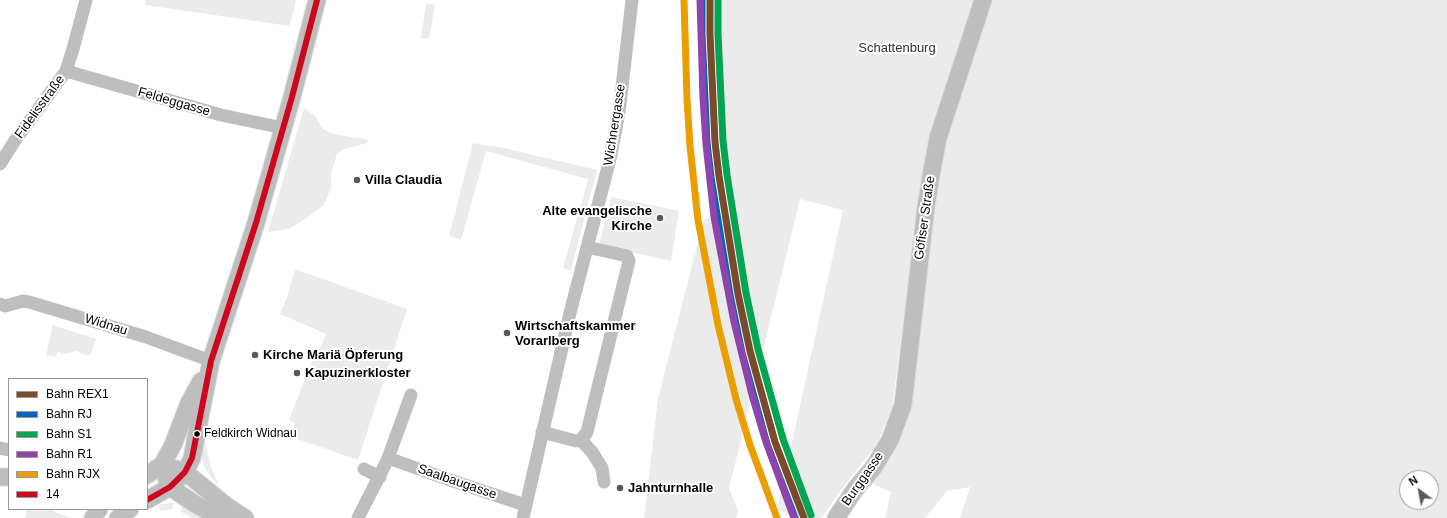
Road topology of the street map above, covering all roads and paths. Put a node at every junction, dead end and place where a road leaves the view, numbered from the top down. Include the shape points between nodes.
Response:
1 (86, 0) edge
2 (317, 0) edge
3 (632, 0) edge
4 (983, 0) edge
5 (66, 71) junction
6 (283, 128) junction
7 (0, 164) edge
8 (587, 247) junction
9 (0, 304) edge
10 (211, 361) junction
11 (411, 395) dead end
12 (542, 432) junction
13 (581, 440) junction
14 (890, 440) joint
15 (388, 458) junction
16 (162, 465) junction
17 (364, 469) dead end
18 (185, 472) junction
19 (148, 474) edge
20 (380, 477) junction
21 (604, 482) dead end
22 (170, 488) junction
23 (148, 499) edge
24 (524, 512) edge
25 (221, 518) edge
26 (245, 518) edge
27 (358, 518) edge
28 (836, 518) edge

1 - 5 street, Fidelisstraße
2 - 6 main road
3 - 8 street, Wichnergasse via 619,113
4 - 14 main road, Göfiser Straße via 936,150 926,207 903,406
5 - 6 street, Feldeggasse via 220,115
5 - 7 street, Fidelisstraße
6 - 10 main road via 256,223
8 - 12 street, Wichnergasse
8 - 13 street via 627,256 629,261 587,432
9 - 10 street, Widnau via 5,306 29,302 146,337
10 - 16 main road via 189,403
10 - 18 main road via 192,458
11 - 15 street
12 - 13 street
12 - 24 street, Wichnergasse
13 - 21 street via 602,468
14 - 28 main road, Burggasse via 874,467
15 - 20 street
15 - 24 street, Saalbaugasse via 447,479
16 - 18 main road
16 - 19 main road
16 - 22 main road
17 - 20 street
18 - 22 main road
18 - 26 main road
20 - 27 street
22 - 23 main road
22 - 25 main road

